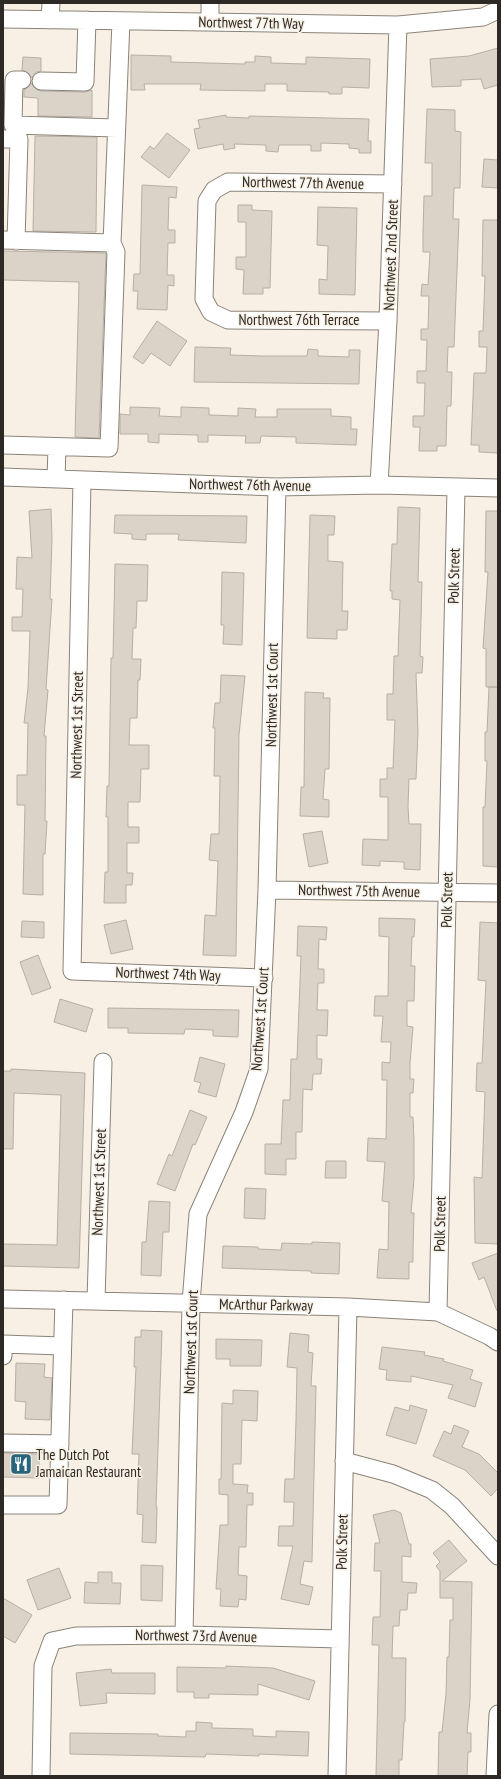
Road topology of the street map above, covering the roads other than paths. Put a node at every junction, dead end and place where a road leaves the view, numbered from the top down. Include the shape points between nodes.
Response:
1 (210, 3) edge
2 (498, 10) edge
3 (50, 11) edge
4 (3, 19) edge
5 (87, 20) junction
6 (121, 21) junction
7 (210, 22) junction
8 (398, 25) junction
9 (22, 80) dead end
10 (41, 80) dead end
11 (8, 106) edge
12 (116, 128) junction
13 (3, 139) edge
14 (393, 184) junction
15 (9, 240) edge
16 (112, 243) junction
17 (211, 312) joint
18 (388, 321) junction
19 (3, 445) edge
20 (57, 447) junction
21 (3, 477) edge
22 (56, 479) junction
23 (82, 480) junction
24 (379, 485) junction
25 (277, 487) junction
26 (456, 488) junction
27 (498, 488) edge
28 (267, 890) junction
29 (447, 893) junction
30 (498, 893) edge
31 (72, 971) joint
32 (264, 978) junction
33 (103, 1062) dead end
34 (3, 1299) edge
35 (64, 1300) junction
36 (96, 1301) junction
37 (191, 1303) junction
38 (348, 1307) junction
39 (438, 1312) junction
40 (498, 1342) edge
41 (62, 1346) junction
42 (3, 1356) edge
43 (3, 1443) edge
44 (60, 1444) junction
45 (344, 1461) junction
46 (3, 1505) edge
47 (498, 1556) edge
48 (184, 1635) junction
49 (340, 1638) junction
50 (498, 1714) edge
51 (41, 1776) edge
52 (337, 1776) edge
53 (495, 1776) edge

1 - 7 street
2 - 8 street, Northwest 77th Way via 483,17
3 - 4 street, Northwest 77th Way
3 - 5 street, Northwest 77th Way
5 - 6 street, Northwest 77th Way
5 - 10 street via 85,82
6 - 7 street, Northwest 77th Way
6 - 12 street
7 - 8 street, Northwest 77th Way
8 - 14 street, Northwest 2nd Street
9 - 11 street via 14,80
11 - 12 street via 13,125
12 - 16 street
13 - 15 street via 19,139
14 - 17 street, Northwest 77th Avenue via 228,182 214,190 207,200 204,292 204,299
14 - 18 street, Northwest 2nd Street
15 - 16 street
16 - 20 street via 116,252 110,448
17 - 18 street, Northwest 76th Terrace via 228,320
18 - 24 street, Northwest 2nd Street
19 - 20 street
20 - 22 street
21 - 22 street, Northwest 76th Avenue
22 - 23 street, Northwest 76th Avenue
23 - 25 street, Northwest 76th Avenue
23 - 31 street, Northwest 1st Street
24 - 25 street, Northwest 76th Avenue
24 - 26 street, Northwest 76th Avenue
25 - 28 street, Northwest 1st Court
26 - 27 street, Northwest 76th Avenue
26 - 29 street, Polk Street
28 - 29 street, Northwest 75th Avenue
28 - 32 street, Northwest 1st Court
29 - 30 street, Northwest 75th Avenue
29 - 39 street, Polk Street
31 - 32 street, Northwest 74th Way
32 - 37 street, Northwest 1st Court via 259,1069 244,1112 198,1214
33 - 36 street, Northwest 1st Street
34 - 35 street, McArthur Parkway
35 - 36 street, McArthur Parkway
35 - 41 street
36 - 37 street, McArthur Parkway
37 - 38 street, McArthur Parkway
37 - 48 street, Northwest 1st Court
38 - 39 street, McArthur Parkway
38 - 45 street, Polk Street
39 - 40 street, McArthur Parkway
41 - 42 street via 3,1344
41 - 44 street
43 - 44 street
44 - 46 street via 58,1505
45 - 47 street via 393,1474 432,1490 452,1506
45 - 49 street, Polk Street
48 - 49 street, Northwest 73rd Avenue
48 - 51 street, Northwest 73rd Avenue via 76,1636 52,1641 43,1666
49 - 52 street, Polk Street
50 - 53 street

